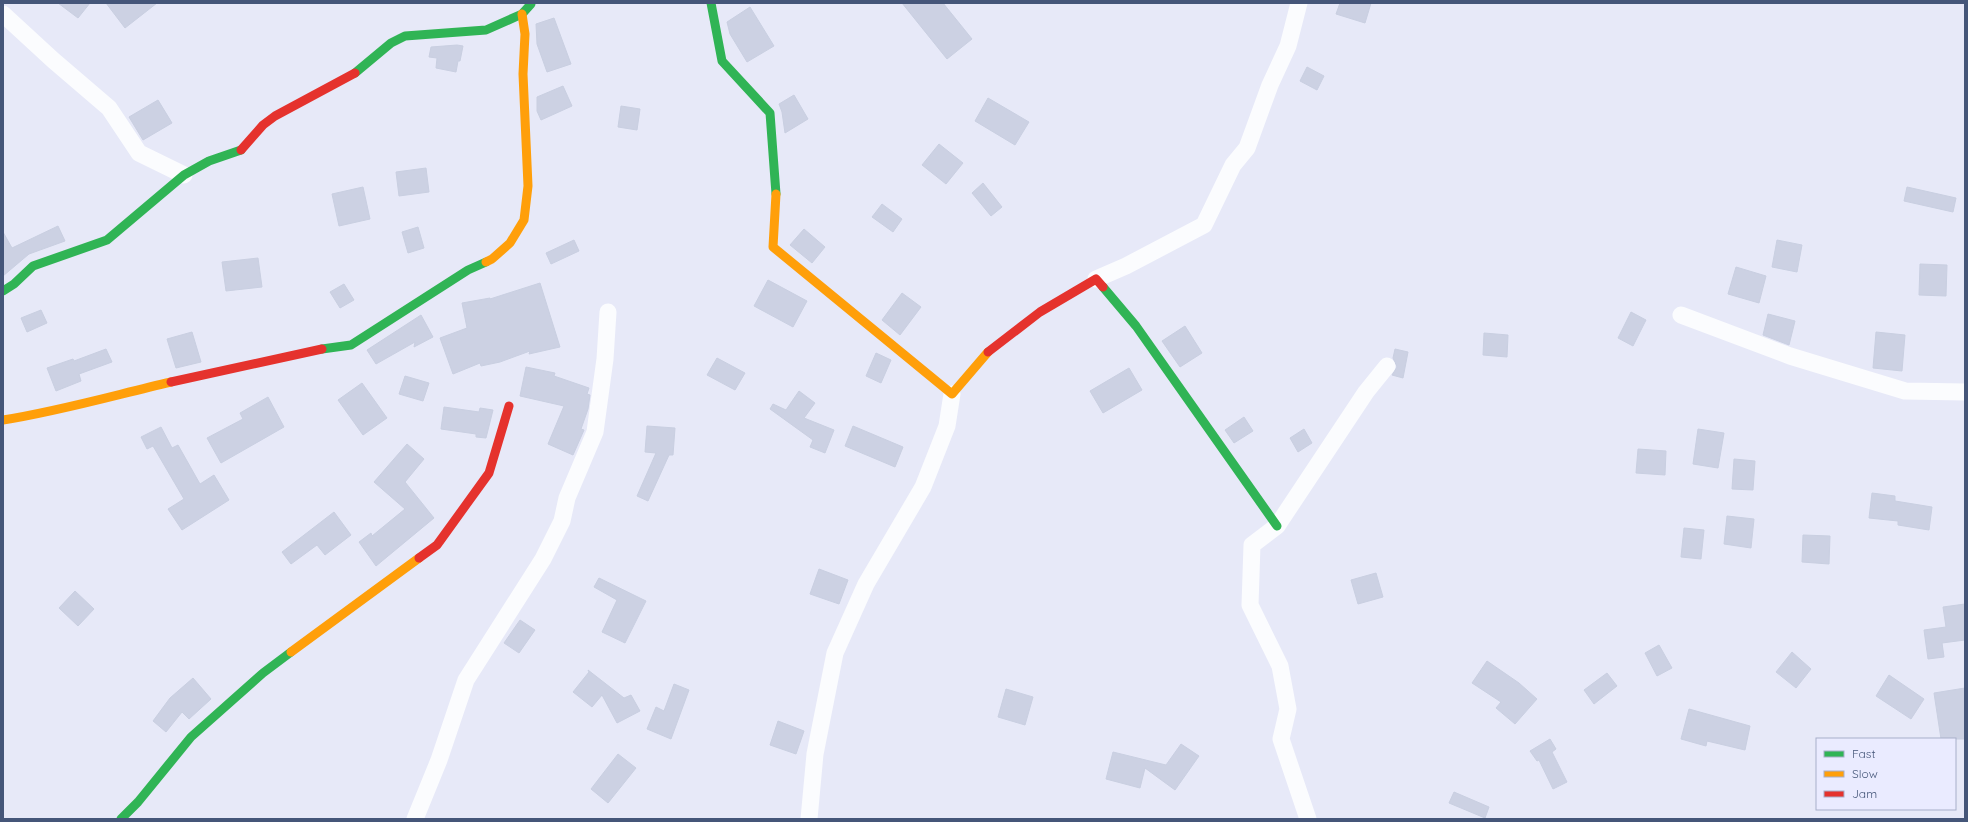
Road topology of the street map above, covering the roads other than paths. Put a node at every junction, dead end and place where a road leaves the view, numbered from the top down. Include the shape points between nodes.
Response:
1 (532, 3) edge
2 (711, 3) edge
3 (1299, 3) edge
4 (3, 14) edge
5 (522, 14) junction
6 (184, 175) junction
7 (1096, 279) junction
8 (3, 291) edge
9 (608, 312) dead end
10 (1681, 315) dead end
11 (1387, 366) dead end
12 (1965, 392) edge
13 (952, 394) junction
14 (509, 406) dead end
15 (3, 420) edge
16 (1277, 526) junction
17 (122, 819) edge
18 (416, 819) edge
19 (808, 819) edge
20 (1308, 819) edge

1 - 5 street
2 - 13 street via 722,61 770,113 776,188 773,247
3 - 7 street via 1288,46 1270,85 1247,148 1233,165 1204,225
4 - 6 street via 109,108 139,153
5 - 6 street via 486,30 405,36 391,43 359,71 275,116 263,125 241,150 208,161
5 - 15 street via 525,34 523,74 528,186 524,220 510,243 492,259 468,270 350,345 312,350 39,414
6 - 8 street via 107,240 33,266
7 - 13 street via 1040,312 984,354
7 - 16 street via 1136,326
9 - 18 street via 605,359 595,432 567,498 562,521 543,559 466,680
10 - 12 street via 1790,356 1906,391
11 - 16 street via 1366,392
13 - 19 street via 947,426 923,486 866,584 836,653 815,754
14 - 17 street via 489,473 437,545 263,673 191,737
16 - 20 street via 1252,545 1250,605 1280,666 1288,709 1281,739

